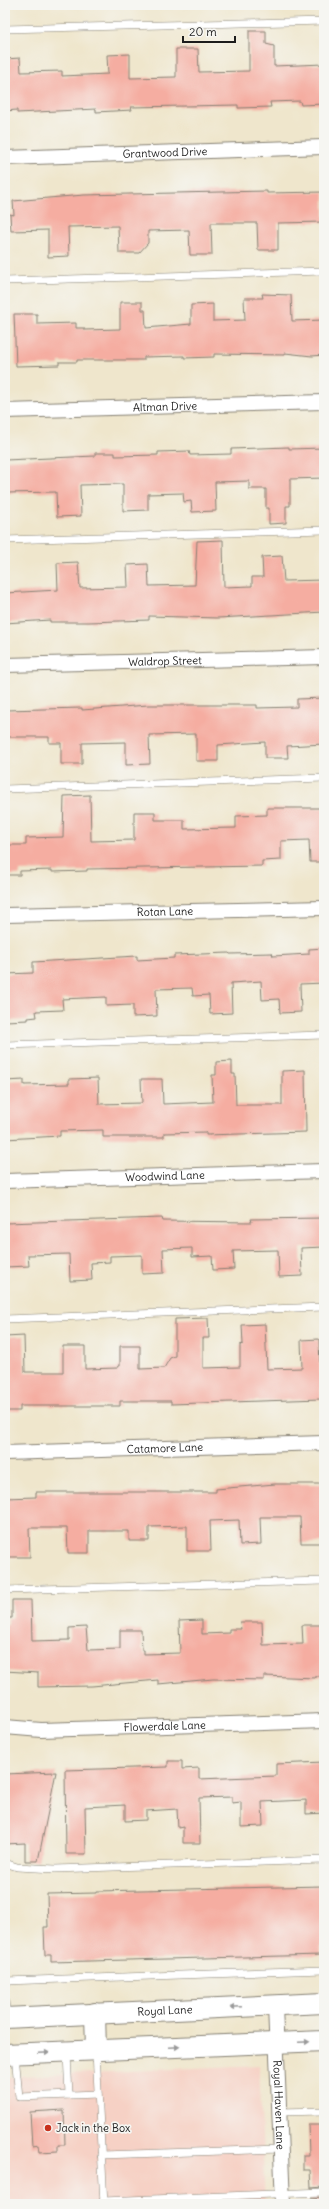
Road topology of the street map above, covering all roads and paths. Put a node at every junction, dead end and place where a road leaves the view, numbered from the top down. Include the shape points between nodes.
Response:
1 (324, 21) edge
2 (5, 29) edge
3 (324, 147) edge
4 (5, 158) edge
5 (324, 271) edge
6 (5, 281) edge
7 (324, 402) edge
8 (5, 411) edge
9 (324, 530) edge
10 (5, 540) edge
11 (324, 657) edge
12 (5, 665) edge
13 (324, 778) edge
14 (5, 789) edge
15 (324, 908) edge
16 (5, 916) edge
17 (324, 1035) edge
18 (5, 1045) edge
19 (324, 1171) edge
20 (5, 1181) edge
21 (324, 1307) edge
22 (5, 1319) edge
23 (324, 1443) edge
24 (5, 1453) edge
25 (324, 1581) edge
26 (5, 1590) edge
27 (324, 1721) edge
28 (5, 1726) edge
29 (324, 1860) edge
30 (5, 1863) edge
31 (324, 1970) edge
32 (5, 1981) edge
33 (324, 2003) edge
34 (274, 2006) junction
35 (6, 2013) edge
36 (95, 2013) junction
37 (324, 2041) edge
38 (277, 2043) junction
39 (96, 2050) junction
40 (66, 2052) junction
41 (10, 2054) edge
42 (98, 2094) junction
43 (69, 2095) junction
44 (324, 2110) edge
45 (280, 2112) junction
46 (281, 2149) junction
47 (101, 2155) junction
48 (324, 2192) edge
49 (283, 2199) edge
50 (5, 2202) edge
51 (103, 2202) edge
52 (7, 2204) edge

1 - 2 lane
3 - 4 street, Grantwood Drive
5 - 6 lane
7 - 8 street, Altman Drive
9 - 10 lane
11 - 12 street, Waldrop Street
13 - 14 lane
15 - 16 street, Rotan Lane
17 - 18 lane
19 - 20 street, Woodwind Lane
21 - 22 lane
23 - 24 street, Catamore Lane
25 - 26 lane
27 - 28 street, Flowerdale Lane via 42,1730
29 - 30 lane via 55,1869 17,1868
31 - 32 lane
33 - 34 main road, Royal Lane
34 -> 36 main road, Royal Lane
34 - 38 street, Royal Haven Lane
35 - 36 main road, Royal Lane
36 - 39 main road
38 -> 37 main road
39 -> 38 main road
38 - 45 street, Royal Haven Lane
39 - 40 main road
39 - 42 lane
41 -> 40 main road
40 - 43 lane
41 - 43 lane via 19,2097
42 - 43 lane
42 - 47 lane
44 - 45 lane
45 - 46 street, Royal Haven Lane
46 - 47 lane
46 - 49 street, Royal Haven Lane
47 - 51 lane
48 - 49 lane
49 - 51 lane
50 - 52 lane

